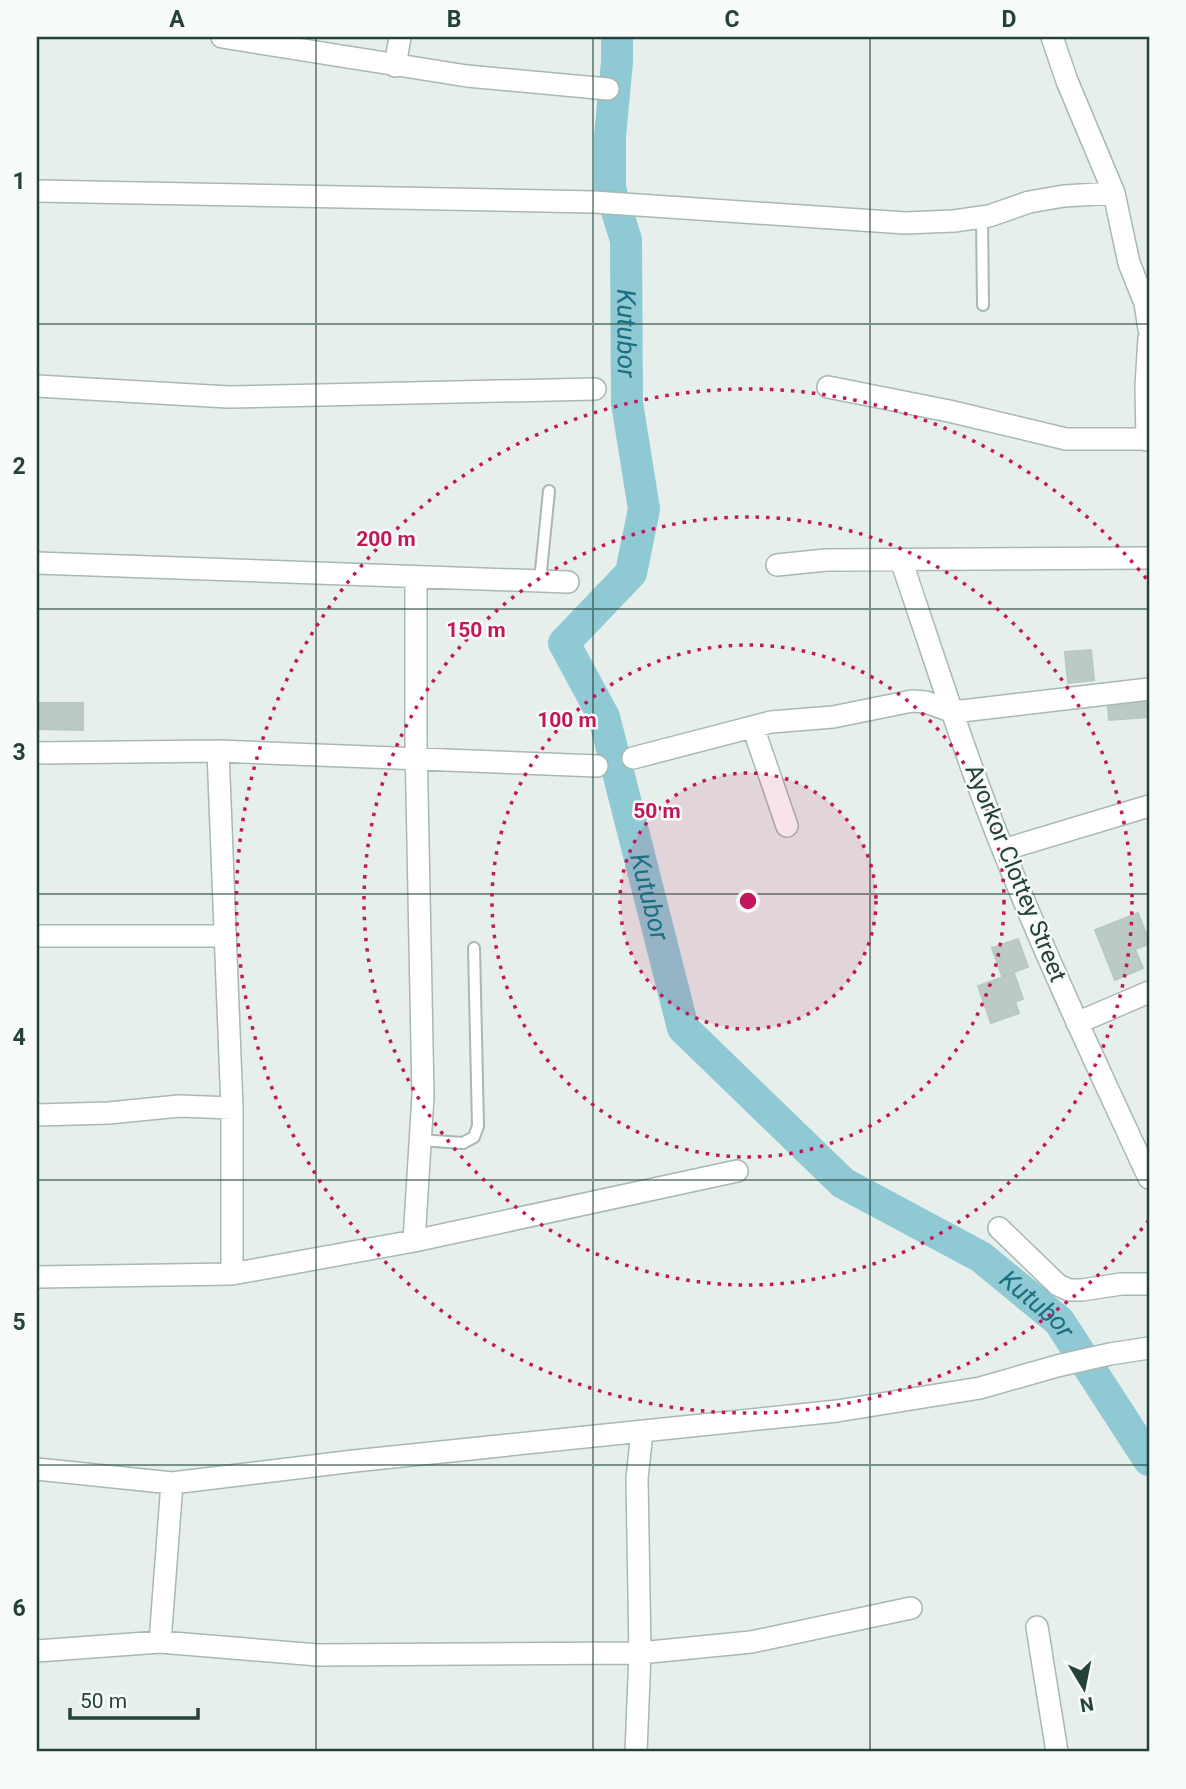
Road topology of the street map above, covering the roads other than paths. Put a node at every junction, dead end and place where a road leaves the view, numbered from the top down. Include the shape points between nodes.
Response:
1 (222, 37) edge
2 (400, 37) edge
3 (1052, 37) edge
4 (395, 66) junction
5 (608, 89) dead end
6 (37, 191) edge
7 (1114, 192) junction
8 (982, 217) junction
9 (983, 305) dead end
10 (1149, 329) edge
11 (1149, 338) edge
12 (37, 386) edge
13 (828, 387) dead end
14 (595, 389) dead end
15 (1148, 440) edge
16 (548, 491) dead end
17 (1149, 558) edge
18 (901, 560) junction
19 (37, 563) edge
20 (777, 565) dead end
21 (416, 577) junction
22 (540, 581) junction
23 (568, 582) dead end
24 (1149, 689) edge
25 (953, 712) junction
26 (753, 727) junction
27 (218, 751) junction
28 (37, 753) edge
29 (417, 758) junction
30 (633, 758) dead end
31 (597, 766) dead end
32 (1149, 806) edge
33 (787, 826) dead end
34 (1003, 850) junction
35 (37, 936) edge
36 (226, 936) junction
37 (474, 948) dead end
38 (1149, 992) edge
39 (1077, 1024) junction
40 (232, 1108) junction
41 (37, 1115) edge
42 (420, 1140) junction
43 (737, 1171) dead end
44 (1149, 1178) edge
45 (999, 1228) dead end
46 (414, 1241) junction
47 (232, 1274) junction
48 (37, 1277) edge
49 (1149, 1284) edge
50 (1149, 1348) edge
51 (642, 1432) junction
52 (37, 1469) edge
53 (172, 1483) junction
54 (911, 1608) dead end
55 (1037, 1627) dead end
56 (160, 1642) junction
57 (37, 1651) edge
58 (640, 1653) junction
59 (636, 1752) edge
60 (1057, 1752) edge

1 - 4 street
2 - 4 street
3 - 7 street
4 - 5 street
6 - 8 street via 594,202 905,223
7 - 8 street via 1029,202
7 - 10 street
8 - 9 lane
11 - 15 street
12 - 14 street via 228,397
13 - 15 street via 1066,439
16 - 22 lane
17 - 18 street
18 - 20 street
18 - 25 street, Ayorkor Clottey Street
19 - 21 street
21 - 22 street
21 - 29 street
22 - 23 street
24 - 25 street
25 - 26 street via 912,701
25 - 34 street, Ayorkor Clottey Street
26 - 30 street
26 - 33 street
27 - 28 street
27 - 29 street
27 - 36 street
29 - 31 street
29 - 42 street
32 - 34 street
34 - 39 street, Ayorkor Clottey Street
35 - 36 street
36 - 40 street
37 - 42 lane via 478,1126 474,1137 463,1143
38 - 39 street
39 - 44 street, Ayorkor Clottey Street
40 - 41 street via 179,1106
40 - 47 street
42 - 46 street
43 - 46 street
45 - 49 street via 1058,1285 1069,1290
46 - 47 street
47 - 48 street
50 - 51 street via 1057,1366 980,1388 850,1409
51 - 53 street
51 - 58 street via 637,1478
52 - 53 street
53 - 56 street
54 - 58 street via 751,1642
55 - 60 street
56 - 57 street
56 - 58 street via 318,1655
58 - 59 street

